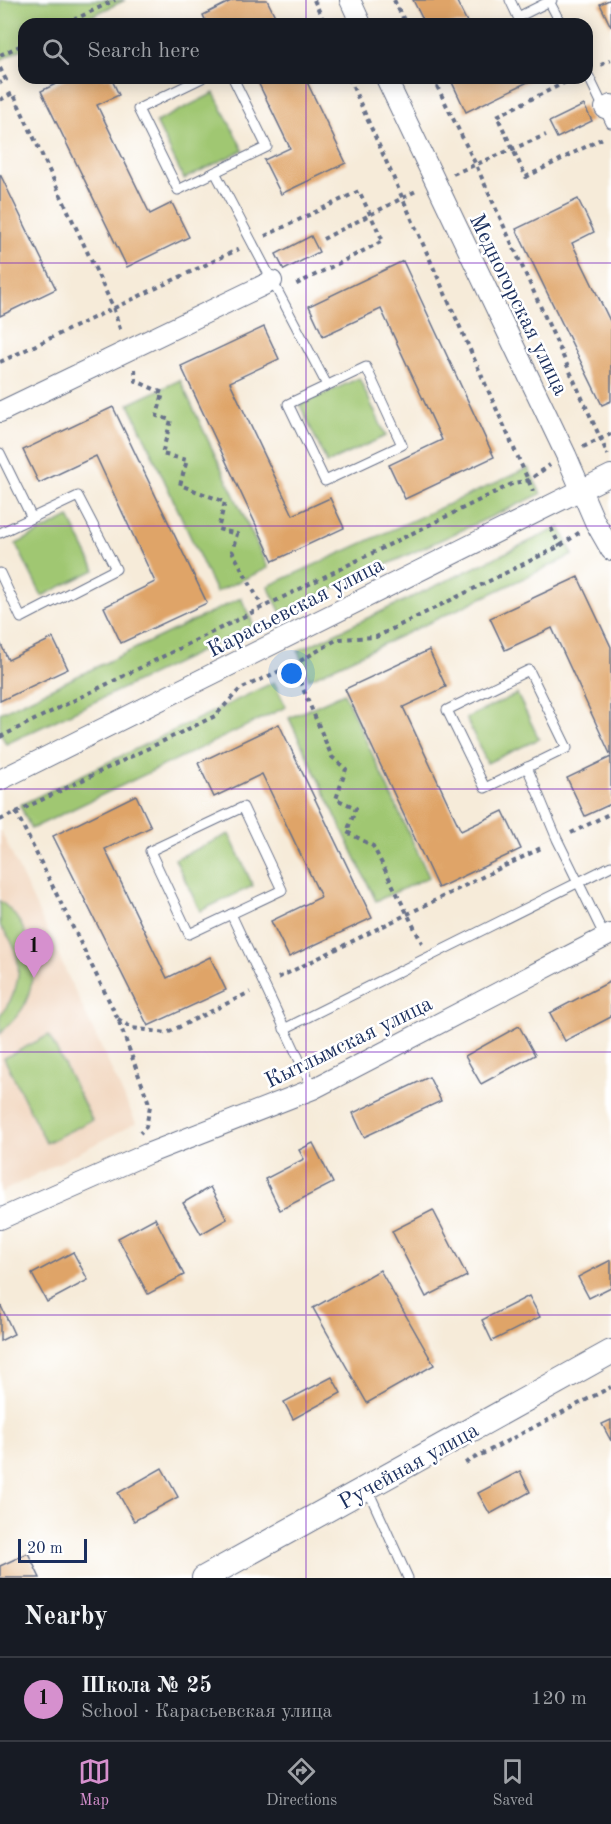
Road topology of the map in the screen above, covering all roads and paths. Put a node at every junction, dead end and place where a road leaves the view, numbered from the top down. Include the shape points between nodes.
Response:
1 (115, 0) edge
2 (314, 0) edge
3 (350, 0) edge
4 (394, 0) edge
5 (510, 0) edge
6 (551, 1) edge
7 (78, 18) edge
8 (322, 18) edge
9 (358, 18) edge
10 (403, 18) edge
11 (558, 18) edge
12 (18, 47) edge
13 (0, 55) edge
14 (0, 68) edge
15 (0, 82) edge
16 (190, 84) edge
17 (236, 84) edge
18 (352, 84) edge
19 (389, 84) edge
20 (436, 84) edge
21 (563, 84) edge
22 (593, 84) edge
23 (13, 93) dead end
24 (0, 100) edge
25 (609, 112) edge
26 (611, 134) edge
27 (215, 172) junction
28 (383, 240) dead end
29 (252, 243) junction
30 (272, 281) junction
31 (0, 362) edge
32 (327, 385) junction
33 (0, 412) edge
34 (611, 434) edge
35 (603, 438) junction
36 (0, 453) edge
37 (566, 455) junction
38 (611, 464) edge
39 (611, 474) edge
40 (529, 480) junction
41 (580, 490) junction
42 (541, 509) junction
43 (31, 516) junction
44 (0, 533) edge
45 (611, 550) edge
46 (0, 573) edge
47 (293, 666) junction
48 (0, 737) edge
49 (527, 767) junction
50 (0, 779) edge
51 (16, 812) junction
52 (611, 813) edge
53 (0, 820) edge
54 (557, 839) junction
55 (611, 866) edge
56 (579, 882) junction
57 (231, 914) junction
58 (407, 915) junction
59 (608, 935) edge
60 (428, 955) junction
61 (264, 985) junction
62 (118, 1019) junction
63 (284, 1029) junction
64 (313, 1089) junction
65 (134, 1138) dead end
66 (0, 1219) edge
67 (611, 1352) edge
68 (367, 1488) junction
69 (204, 1578) edge
70 (408, 1578) edge

1 - 7 path
2 - 8 path
3 - 9 street
4 - 10 path
5 - 6 lane via 518,17
6 - 11 lane
12 - 13 path
14 - 15 path via 6,80
16 - 27 lane via 138,109 178,190
17 - 27 lane via 267,147
18 - 40 path
19 - 37 street, Медногорская улица
20 - 35 path
21 - 26 path via 497,116 526,177
22 - 25 lane
23 - 24 path
27 - 29 lane
28 - 29 path via 359,191
29 - 30 lane
29 - 31 path
30 - 32 lane
30 - 33 street
32 - 32 lane via 366,367 402,445 325,481 288,404
34 - 35 path
35 - 37 path
35 - 38 path
36 - 43 lane
37 - 40 path
37 - 41 street, Медногорская улица
39 - 41 street, Карасьевская улица
40 - 42 path
40 - 48 path via 514,483
41 - 42 street, Карасьевская улица
41 - 45 street, Медногорская улица
42 - 47 path via 560,546 376,637 338,639
42 - 50 street, Карасьевская улица
43 - 44 lane
43 - 46 lane via 78,496 116,568 21,618
47 - 51 path via 240,690 215,716
47 - 58 path via 332,757 346,769 336,799 356,808 347,832 373,846
49 - 49 lane via 484,788 447,710 529,670 567,748
49 - 54 lane
51 - 53 path
51 - 62 path
52 - 54 path
54 - 56 lane
54 - 58 path
55 - 56 lane
56 - 59 lane
56 - 60 lane
57 - 57 lane via 189,934 150,851 243,807 282,890
57 - 61 lane
58 - 60 path
58 - 61 path
59 - 64 street, Кытлымская улица
60 - 63 lane
61 - 62 path via 167,1033 132,1028
61 - 63 lane
62 - 65 path via 150,1106 146,1127
63 - 64 lane
64 - 66 street, Кытлымская улица via 147,1154
67 - 68 street, Ручейная улица
68 - 69 street, Ручейная улица
68 - 70 lane

